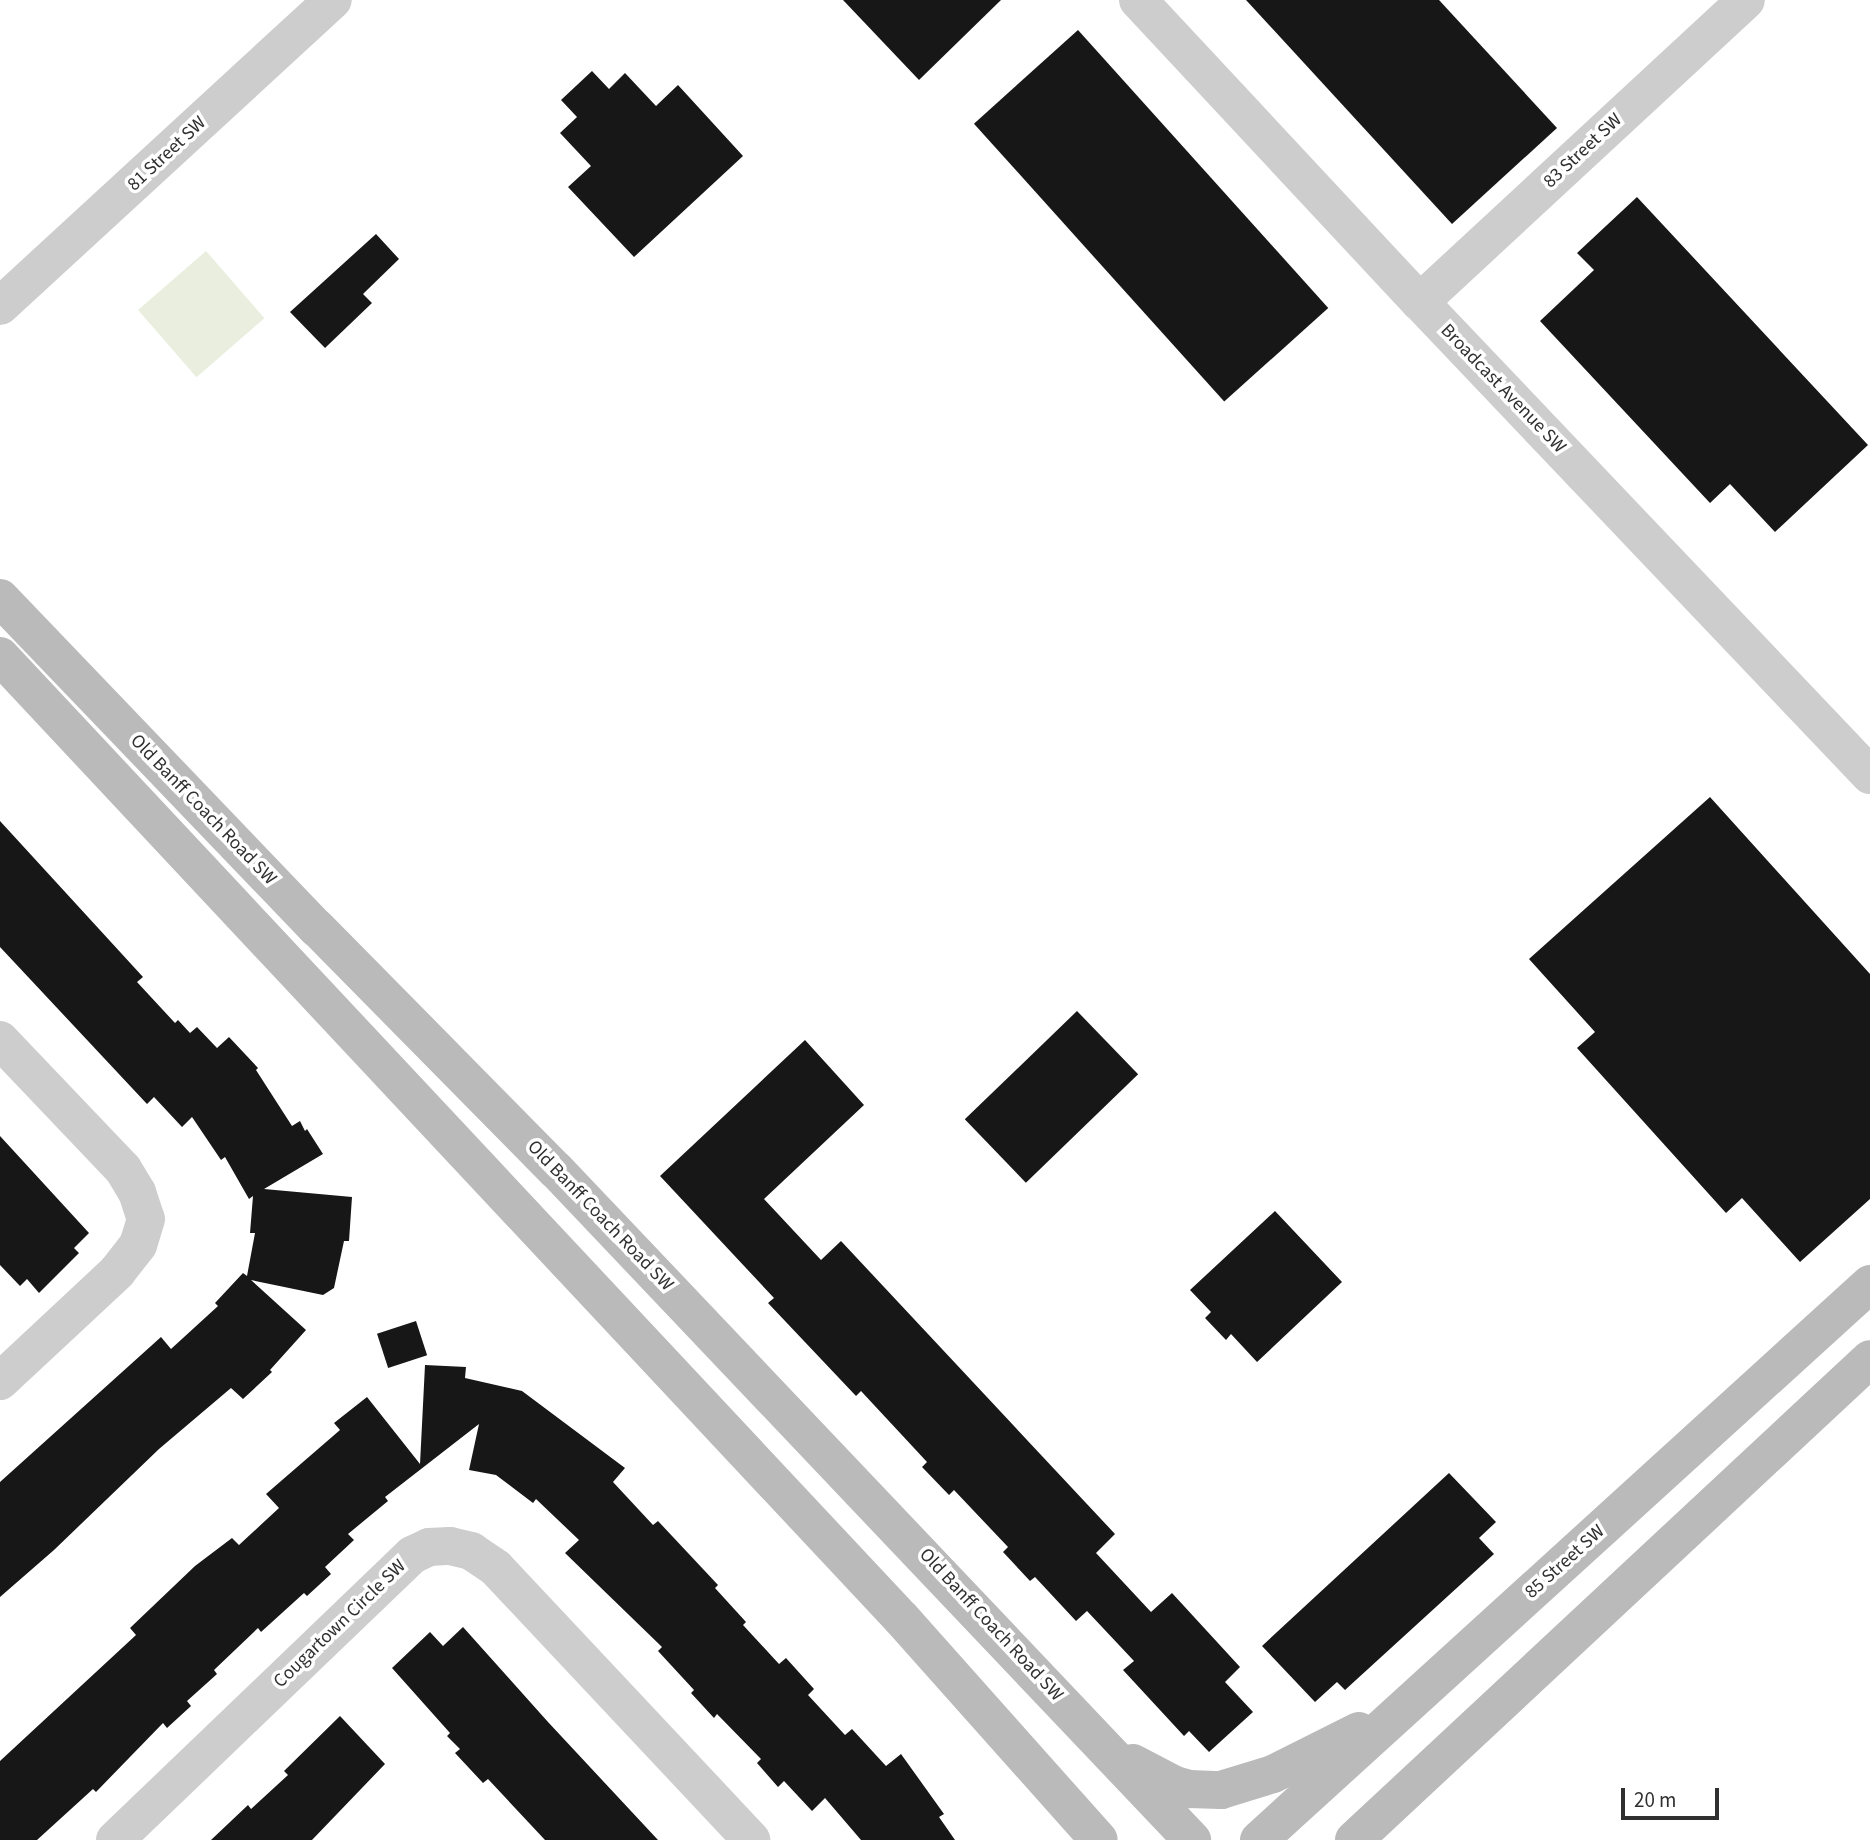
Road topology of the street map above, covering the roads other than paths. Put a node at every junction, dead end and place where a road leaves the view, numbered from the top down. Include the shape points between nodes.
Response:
1 (333, 0) edge
2 (1138, 0) edge
3 (1746, 0) edge
4 (1420, 302) junction
5 (0, 306) edge
6 (0, 598) edge
7 (0, 656) edge
8 (1870, 775) edge
9 (0, 1040) edge
10 (1870, 1284) edge
11 (1870, 1359) edge
12 (0, 1381) edge
13 (969, 1693) junction
14 (1410, 1703) junction
15 (1100, 1741) junction
16 (1397, 1801) junction
17 (115, 1840) edge
18 (751, 1840) edge
19 (1068, 1840) edge
20 (1100, 1840) edge
21 (1192, 1840) edge
22 (1259, 1840) edge
23 (1354, 1840) edge
24 (1368, 1840) edge

1 - 5 street, 81 Street SW
2 - 4 street, Broadcast Avenue SW
3 - 4 street, 83 Street SW
4 - 8 street, Broadcast Avenue SW
6 - 15 main road, Old Banff Coach Road SW via 574,1188
7 - 13 main road
9 - 12 street via 123,1168 146,1219 138,1245 117,1272
10 - 14 main road, 85 Street SW
11 - 16 main road
13 - 19 main road
13 - 20 main road
14 - 15 main road via 1297,1763 1221,1790 1175,1785
14 - 22 main road, 85 Street SW
15 - 21 main road, Old Banff Coach Road SW
16 - 23 main road
16 - 24 main road
17 - 18 street, Cougartown Circle SW via 412,1555 450,1546 471,1551 496,1568

